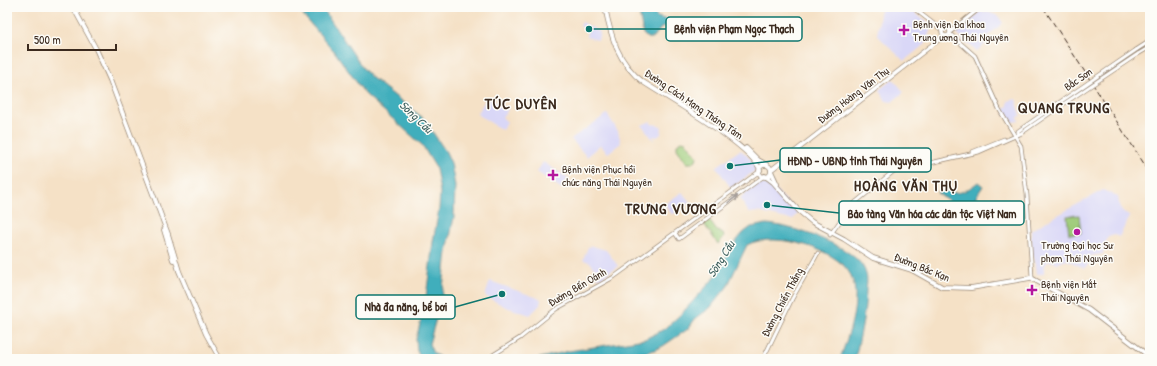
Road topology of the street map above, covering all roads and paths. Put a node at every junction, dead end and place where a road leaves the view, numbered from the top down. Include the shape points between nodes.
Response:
1 (72, 7) edge
2 (606, 7) edge
3 (912, 7) edge
4 (981, 7) edge
5 (976, 9) edge
6 (944, 30) junction
7 (949, 34) junction
8 (1150, 41) edge
9 (1150, 47) edge
10 (925, 50) junction
11 (1058, 106) junction
12 (1017, 134) junction
13 (801, 144) junction
14 (767, 165) junction
15 (760, 170) junction
16 (771, 170) junction
17 (764, 176) junction
18 (675, 233) junction
19 (831, 233) junction
20 (818, 253) dead end
21 (1032, 278) junction
22 (1150, 357) edge
23 (219, 359) edge
24 (491, 359) edge
25 (763, 359) edge

1 - 23 highway via 108,78 182,284
2 - 14 highway, Đường Cách Mạng Tháng Tám via 616,45 631,68 644,81 738,141
2 - 15 highway, Đường Cách Mạng Tháng Tám via 615,46 629,70 643,82 738,144 756,162
3 - 6 main road
4 - 5 main road, Đường Hoàng Văn Thụ
5 - 6 main road, Đường Hoàng Văn Thụ
5 - 7 main road, Đường Hoàng Văn Thụ
6 - 7 main road
6 - 7 main road
6 - 10 main road, Đường Hoàng Văn Thụ
7 - 10 main road, Đường Hoàng Văn Thụ
7 - 12 main road via 975,56 999,110
8 - 11 main road, Bắc Sơn, bridge
9 - 11 main road, Bắc Sơn, bridge
10 - 13 main road, Đường Hoàng Văn Thụ
11 - 12 main road, Bắc Sơn
12 - 19 main road, Bắc Sơn via 979,152 894,172 851,206
12 - 21 main road via 1022,154
13 - 14 main road, Đường Hoàng Văn Thụ via 773,164
13 - 16 main road, Đường Hoàng Văn Thụ
14 - 15 highway via 763,165
14 - 16 highway
15 - 17 highway
15 - 18 main road, Đường Bến Oánh
16 - 17 highway via 770,175
16 - 19 highway, Đường Bắc Kạn via 776,183 803,213
18 -> 17 main road via 679,239
17 - 19 highway, Đường Bắc Kạn via 773,182 808,220
18 - 24 main road, Đường Bến Oánh via 614,277 556,309
19 - 21 highway, Đường Bắc Kạn via 874,258 912,270 942,287 971,288
20 - 25 main road, Đường Chiến Thắng
21 - 22 highway via 1086,308

